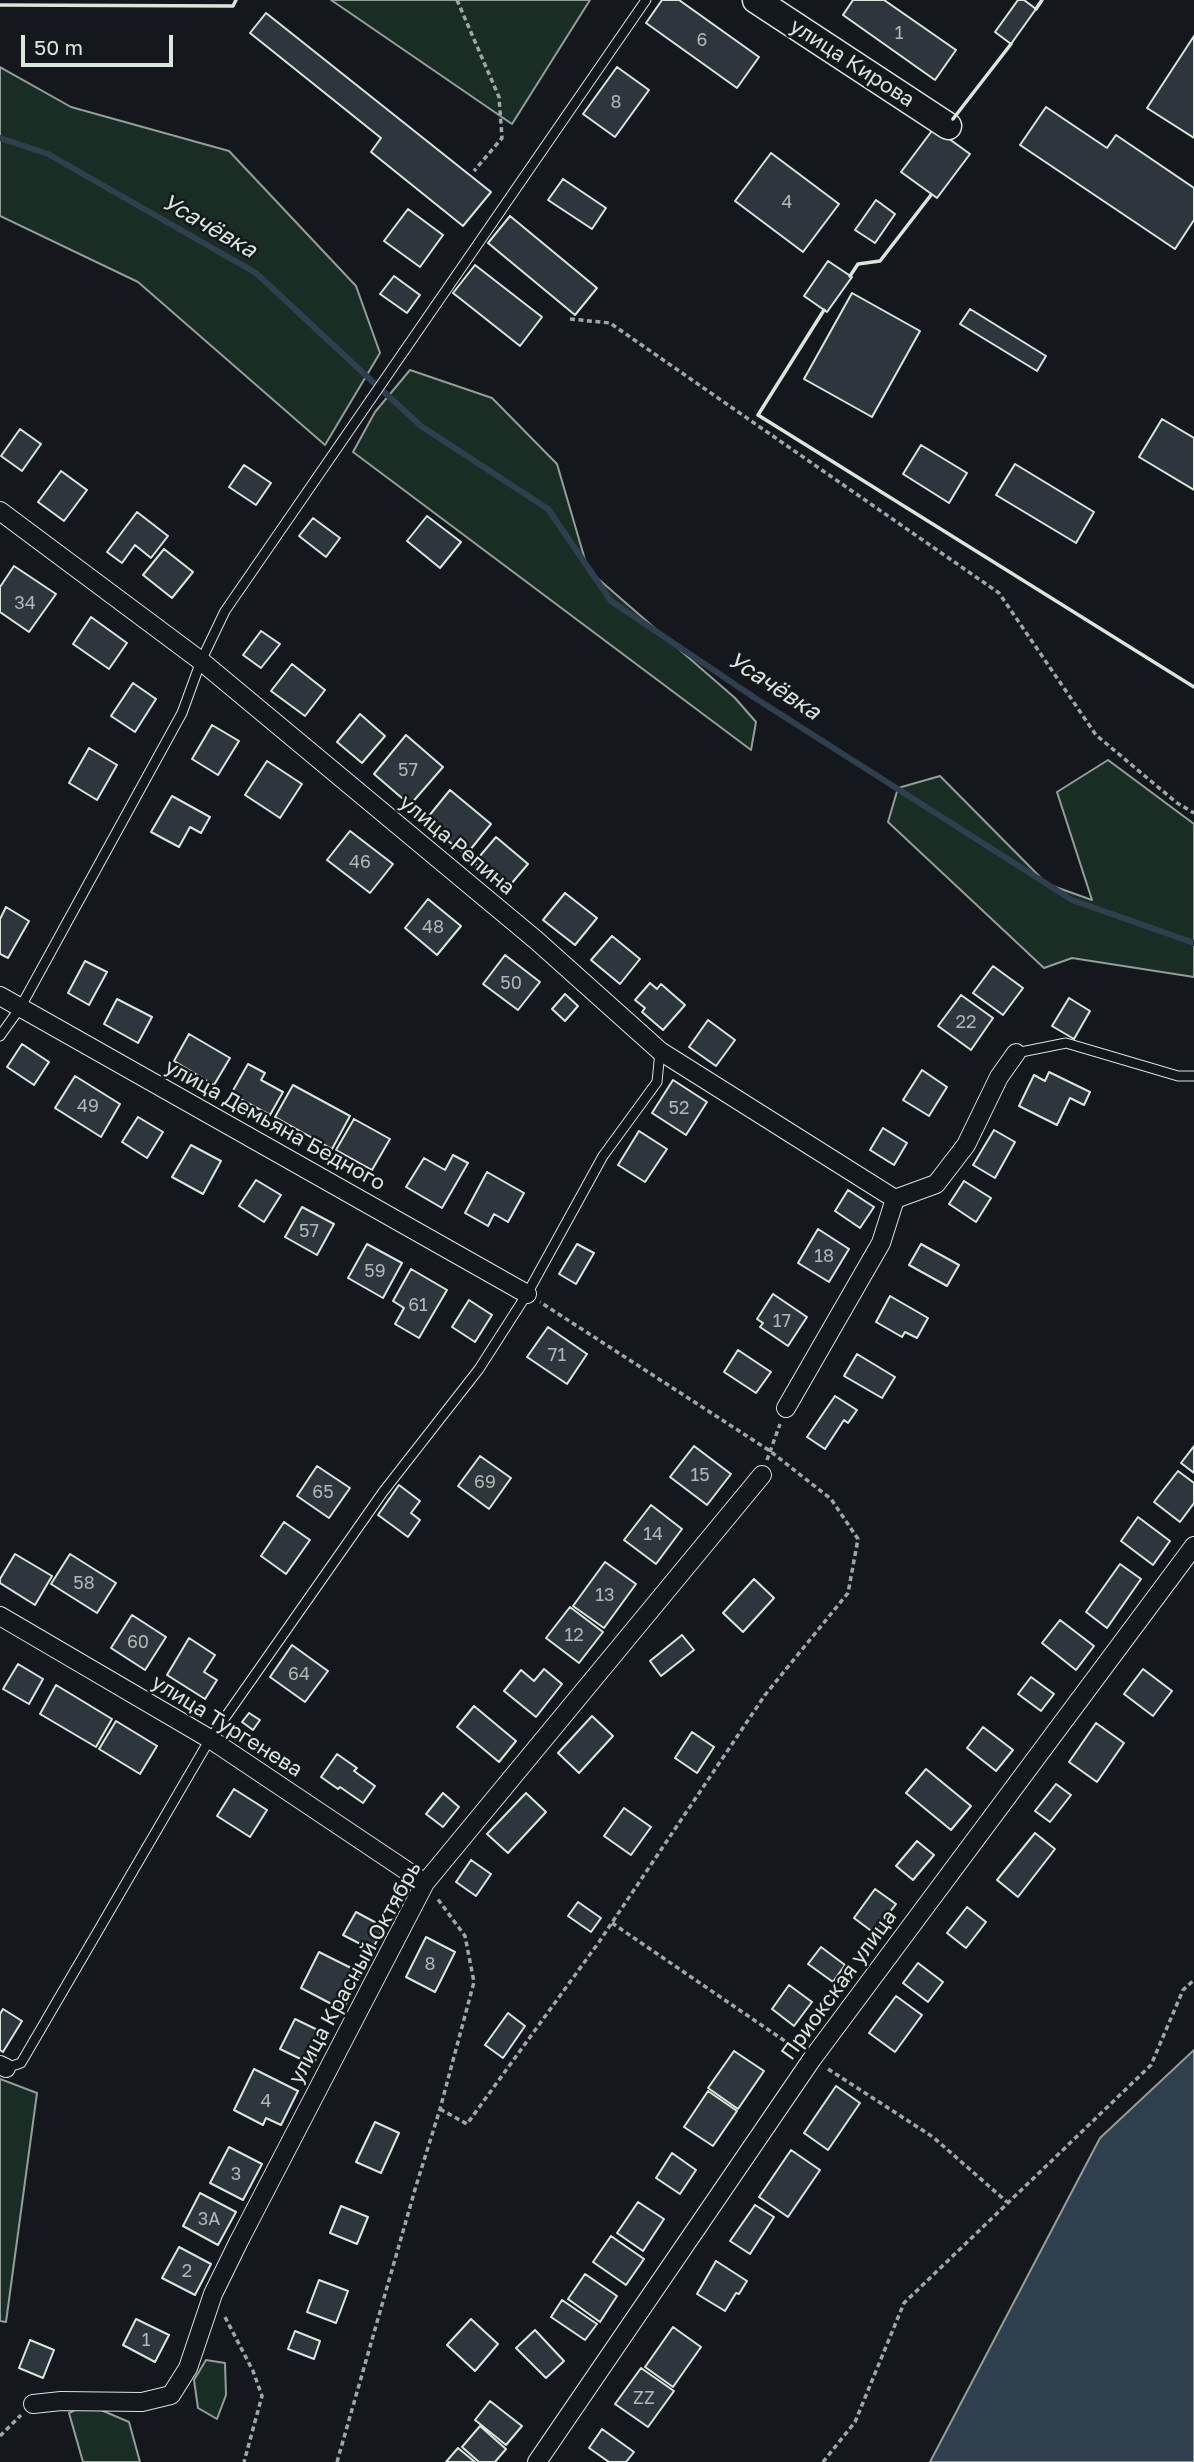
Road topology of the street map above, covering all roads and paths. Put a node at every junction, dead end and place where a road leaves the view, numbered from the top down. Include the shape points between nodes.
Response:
1 (457, 0) edge
2 (646, 0) edge
3 (756, 0) edge
4 (948, 126) dead end
5 (474, 171) dead end
6 (570, 319) dead end
7 (0, 511) edge
8 (201, 662) junction
9 (1194, 813) edge
10 (0, 996) edge
11 (20, 1008) junction
12 (0, 1035) edge
13 (660, 1051) junction
14 (1016, 1053) joint
15 (1194, 1076) edge
16 (895, 1199) junction
17 (527, 1294) junction
18 (786, 1408) joint
19 (770, 1451) junction
20 (762, 1475) joint
21 (1194, 1546) edge
22 (0, 1616) edge
23 (210, 1739) junction
24 (425, 1883) junction
25 (1194, 1980) edge
26 (3, 2066) edge
27 (440, 2109) junction
28 (213, 2294) junction
29 (33, 2404) joint
30 (0, 2436) edge
31 (244, 2462) edge
32 (337, 2462) edge
33 (537, 2462) edge
34 (824, 2462) edge

1 - 5 path via 499,97 502,138
2 - 8 lane via 225,611
3 - 4 street, улица Кирова
6 - 9 path via 610,323 999,593 1096,735
7 - 8 street, улица Репина
8 - 11 lane via 182,713
8 - 13 street, улица Репина via 526,932
10 - 11 street, улица Демьяна Бедного
11 - 12 lane
11 - 17 street, улица Демьяна Бедного
13 - 16 street, улица Репина
13 - 17 lane via 657,1082 603,1156
14 - 15 lane via 1066,1043 1178,1076
14 - 16 street via 966,1145 936,1184
16 - 18 street via 881,1243
17 - 19 path
17 - 23 lane via 479,1368 383,1492
18 - 19 path
19 - 20 path
19 - 27 path via 831,1499 858,1539 848,1593 765,1695 598,1942 467,2124
20 - 24 street, улица Красный Октябрь
21 - 33 street, Приокская улица via 812,2059
22 - 23 street, улица Тургенева
23 - 24 street, улица Тургенева
23 - 26 lane via 21,2063
24 - 27 path via 465,1936 474,1982
24 - 28 street, улица Красный Октябрь
25 - 34 path via 1183,1990 1151,2065 904,2303 855,2422
27 - 32 path
28 - 29 street, улица Красный Октябрь via 188,2368 171,2395 142,2402
28 - 31 path via 262,2396
29 - 30 path

